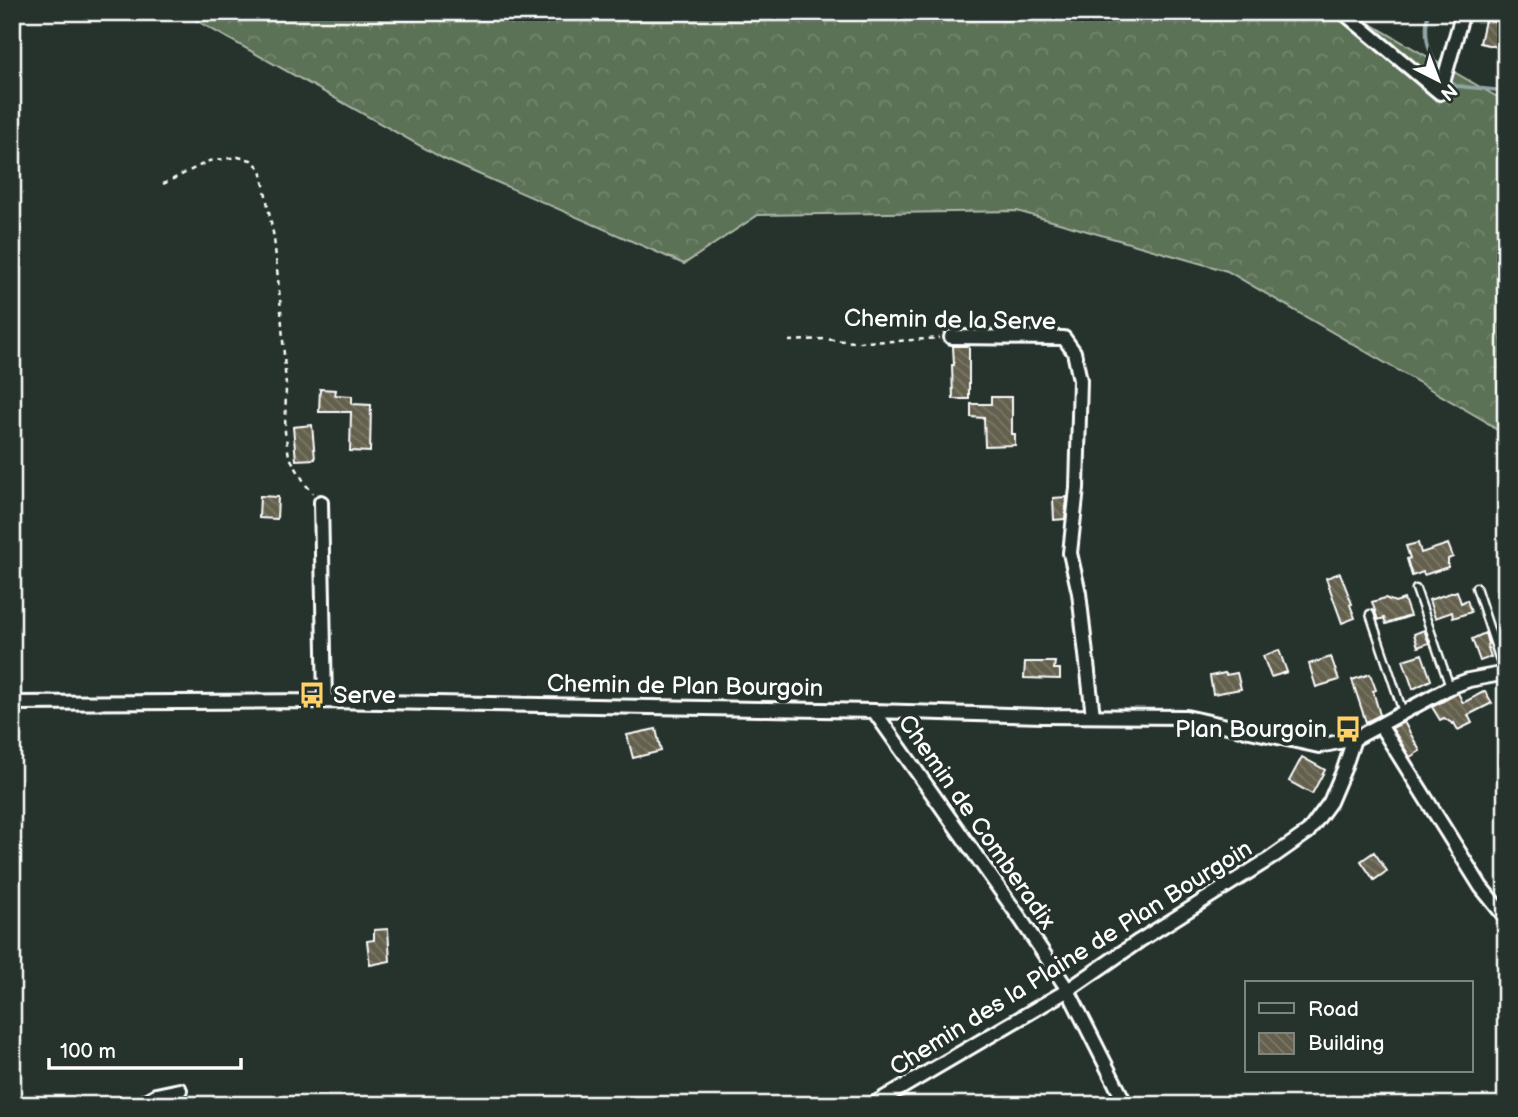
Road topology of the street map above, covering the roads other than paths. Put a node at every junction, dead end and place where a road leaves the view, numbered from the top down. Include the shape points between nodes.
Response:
1 (1343, 12) edge
2 (1463, 12) edge
3 (951, 337) road end
4 (321, 502) road end
5 (1476, 587) dead end
6 (1416, 589) dead end
7 (1370, 614) dead end
8 (1505, 673) edge
9 (1450, 687) junction
10 (325, 701) junction
11 (12, 703) edge
12 (874, 711) junction
13 (1403, 712) junction
14 (1093, 716) junction
15 (1380, 725) junction
16 (1354, 739) junction
17 (1506, 918) edge
18 (1068, 990) junction
19 (180, 1090) dead end
20 (138, 1105) edge
21 (872, 1105) edge
22 (1125, 1105) edge

1 - 2 street via 1440,93
3 - 14 street, Chemin de la Serve via 1064,338 1074,352 1080,380 1070,553
4 - 10 street
5 - 8 lane
6 - 9 lane
7 - 13 lane
8 - 9 street, Chemin de Plan Bourgoin
9 - 13 street, Chemin de Plan Bourgoin
10 - 11 street, Chemin de Plan Bourgoin
10 - 12 street, Chemin de Plan Bourgoin
12 - 14 street, Chemin de Plan Bourgoin
12 - 18 street, Chemin de Comberadix
13 - 15 street, Chemin de Plan Bourgoin
14 - 16 street, Chemin de Plan Bourgoin via 1186,717 1319,746
15 - 16 street, Chemin de Plan Bourgoin
15 - 17 street via 1481,887
16 - 18 street, Chemin des la Plaine de Plan Bourgoin via 1331,802 1308,832
18 - 21 street, Chemin des la Plaine de Plan Bourgoin
18 - 22 street, Chemin de Comberadix
19 - 20 street

